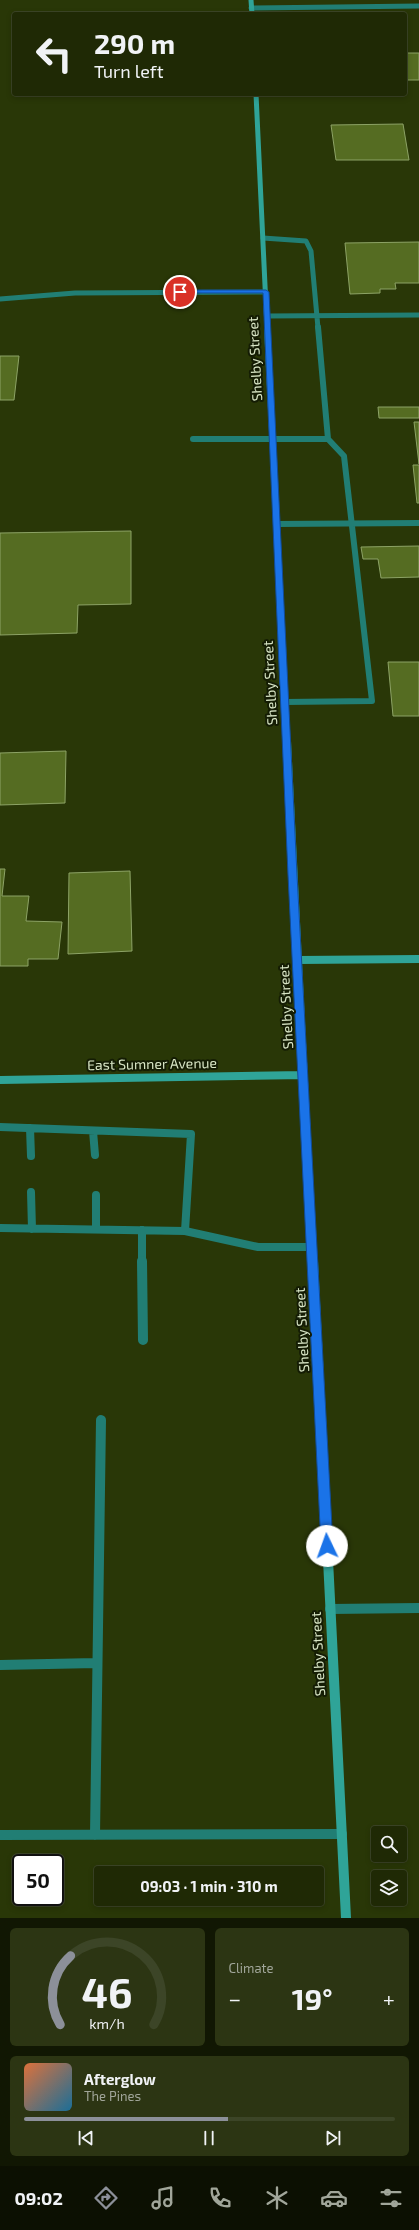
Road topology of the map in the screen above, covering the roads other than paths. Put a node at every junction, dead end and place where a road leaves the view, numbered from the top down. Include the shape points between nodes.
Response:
1 (251, 0) edge
2 (419, 6) edge
3 (251, 8) junction
4 (252, 12) edge
5 (256, 96) edge
6 (263, 238) junction
7 (266, 292) junction
8 (0, 299) edge
9 (419, 315) edge
10 (267, 316) junction
11 (316, 316) junction
12 (328, 439) junction
13 (193, 440) dead end
14 (273, 440) junction
15 (351, 523) junction
16 (419, 523) edge
17 (277, 524) junction
18 (285, 702) junction
19 (419, 959) edge
20 (298, 960) junction
21 (304, 1075) junction
22 (0, 1080) edge
23 (0, 1127) edge
24 (30, 1128) junction
25 (93, 1131) junction
26 (95, 1154) dead end
27 (31, 1156) dead end
28 (31, 1192) dead end
29 (96, 1195) dead end
30 (0, 1228) edge
31 (32, 1229) junction
32 (96, 1229) junction
33 (142, 1230) junction
34 (186, 1231) junction
35 (312, 1247) junction
36 (143, 1340) dead end
37 (101, 1420) dead end
38 (419, 1608) edge
39 (330, 1609) junction
40 (96, 1663) junction
41 (0, 1665) edge
42 (342, 1834) junction
43 (0, 1835) edge
44 (96, 1835) junction
45 (346, 1918) edge

1 - 3 main road
2 - 3 street
3 - 4 main road
5 - 6 main road, Shelby Street
6 - 7 main road, Shelby Street
6 - 11 street via 306,241 311,252
7 - 8 street via 75,293
7 - 10 main road, Shelby Street
9 - 11 street
10 - 11 street
10 - 14 main road, Shelby Street
11 - 12 street
12 - 14 street
12 - 15 street via 344,456
13 - 14 street
14 - 17 main road, Shelby Street
15 - 16 street
15 - 17 street
15 - 18 street via 372,701
17 - 18 main road, Shelby Street
18 - 20 main road, Shelby Street
19 - 20 main road
20 - 21 main road, Shelby Street
21 - 22 main road, East Sumner Avenue
21 - 35 main road, Shelby Street
23 - 24 street
24 - 25 street
24 - 27 street
25 - 26 street
25 - 34 street via 191,1134
28 - 31 street
29 - 32 street
30 - 31 street
31 - 32 street
32 - 33 street
33 - 34 street
33 - 36 street
34 - 35 street via 258,1247
35 - 39 main road, Shelby Street
37 - 40 street
38 - 39 street
39 - 42 main road, Shelby Street
40 - 41 street
40 - 44 street
42 - 44 street
42 - 45 main road, Shelby Street
43 - 44 street

